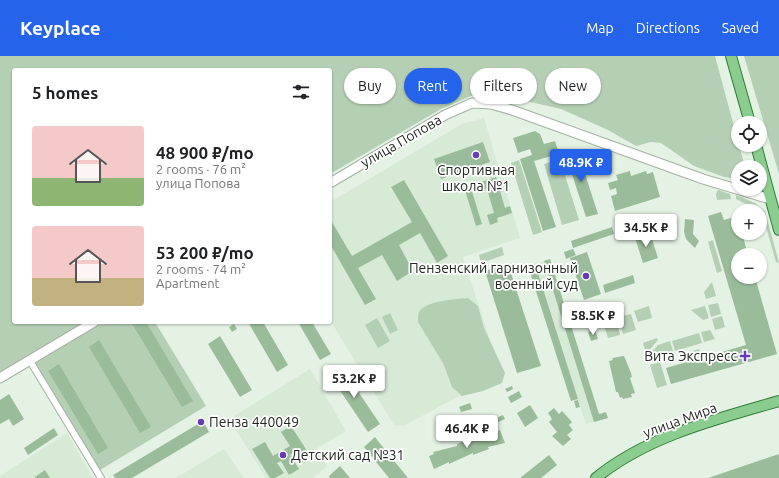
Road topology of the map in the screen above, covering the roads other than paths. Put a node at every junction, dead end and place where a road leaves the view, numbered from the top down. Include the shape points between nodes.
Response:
1 (731, 56) edge
2 (748, 116) edge
3 (758, 152) edge
4 (332, 182) edge
5 (770, 199) junction
6 (779, 230) edge
7 (91, 324) edge
8 (30, 361) junction
9 (0, 378) edge
10 (779, 401) edge
11 (101, 478) edge
12 (596, 478) edge

1 - 2 main road
3 - 5 main road
4 - 5 street, улица Попова via 452,111 478,102 512,110 703,179
5 - 6 main road
7 - 8 street
8 - 9 street
8 - 11 street
10 - 12 main road, улица Мира via 663,439 643,448

